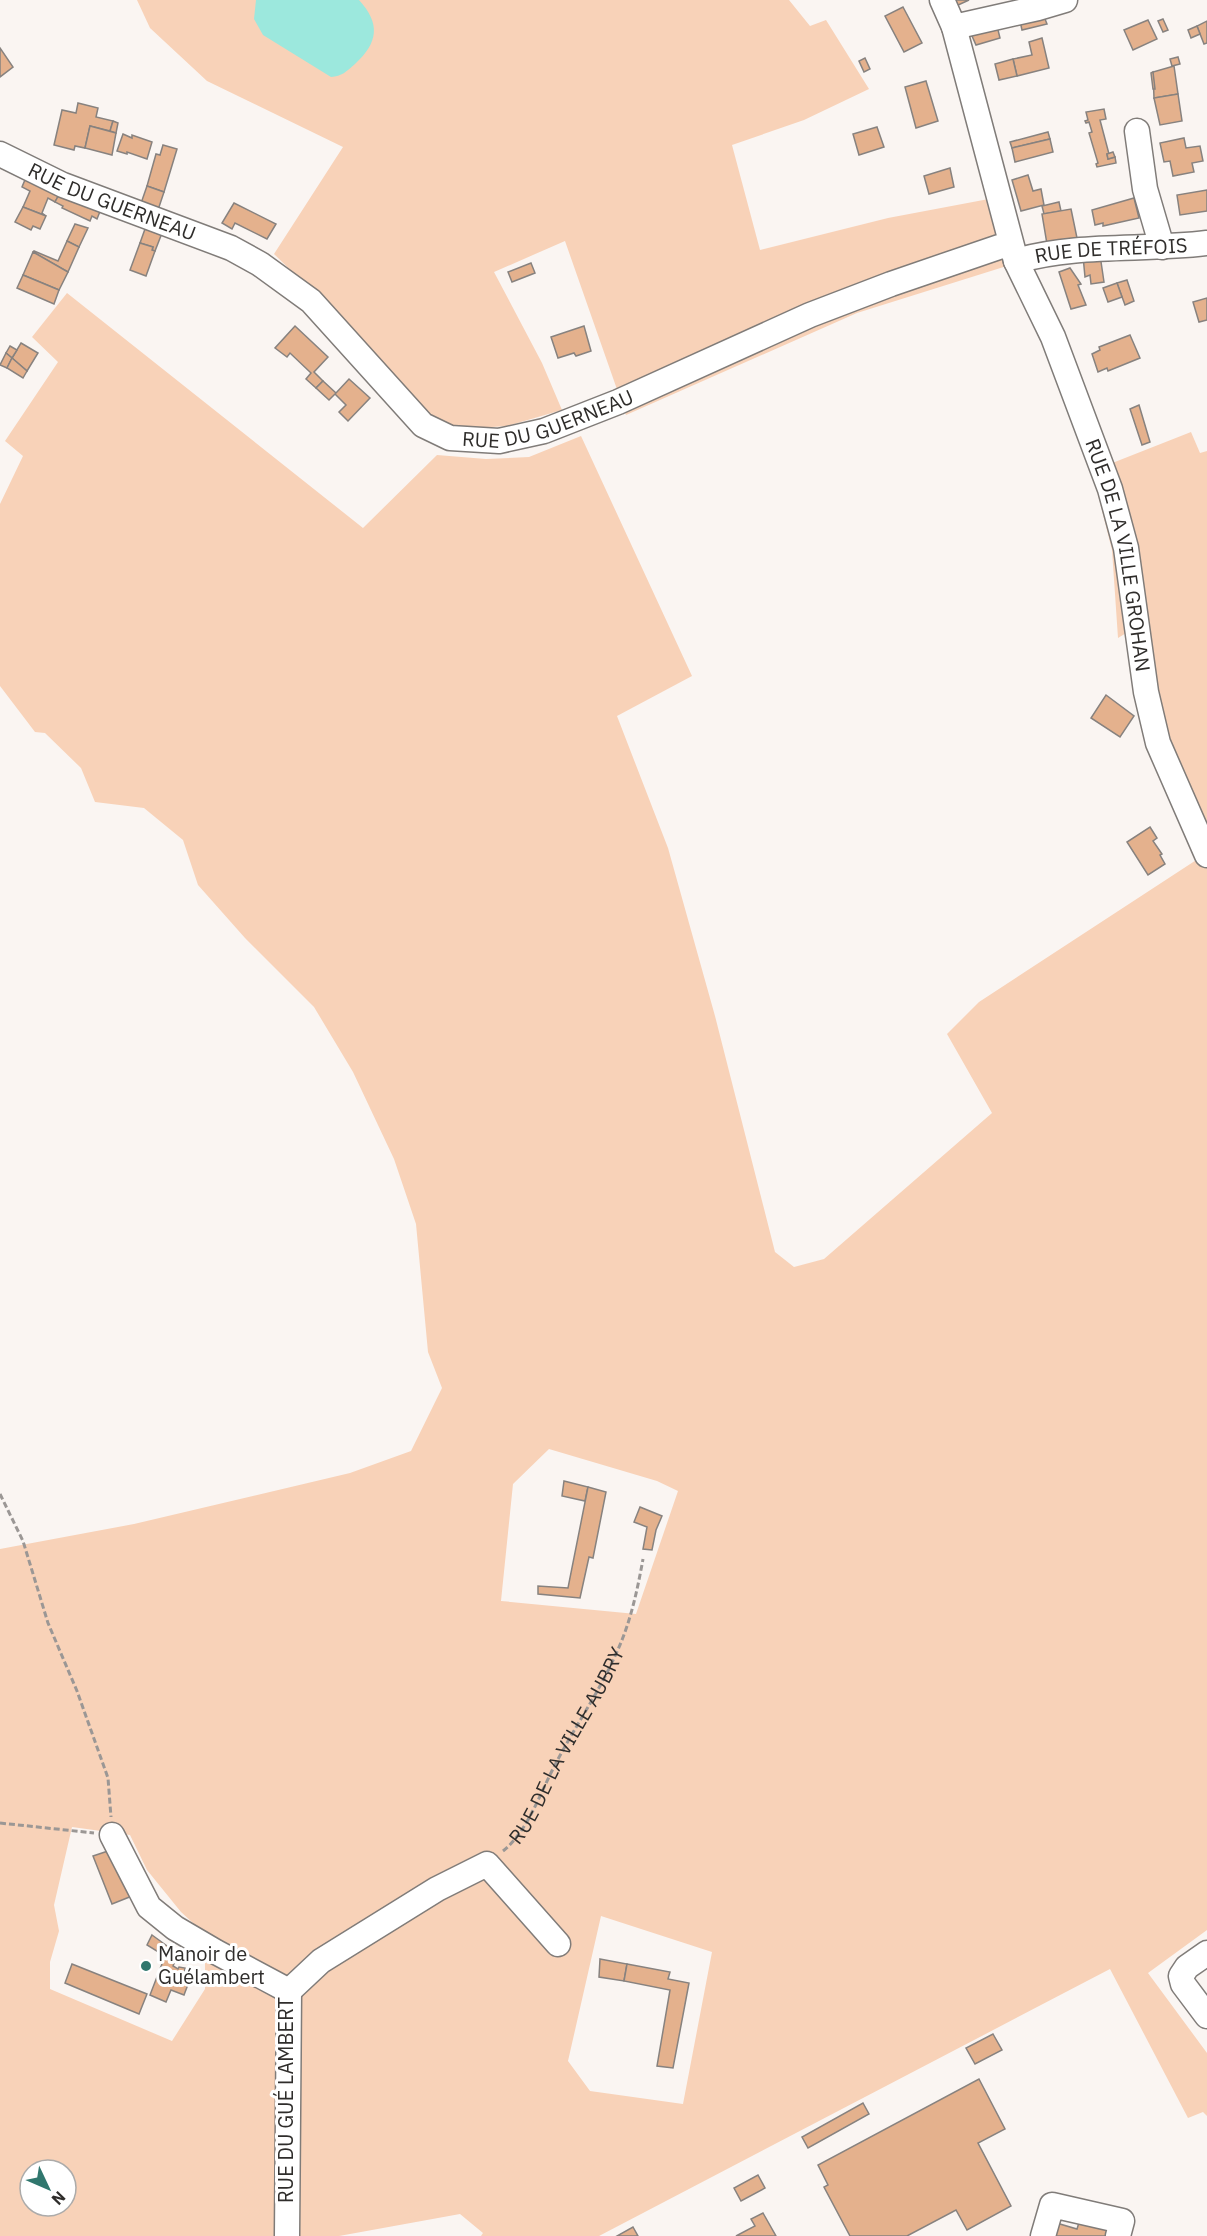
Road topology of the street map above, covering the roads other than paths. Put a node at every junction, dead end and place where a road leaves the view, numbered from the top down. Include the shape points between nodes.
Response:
1 (942, 0) edge
2 (1065, 0) edge
3 (954, 27) junction
4 (1137, 131) dead end
5 (0, 154) edge
6 (1207, 243) edge
7 (1162, 246) junction
8 (1014, 253) junction
9 (1207, 855) edge
10 (112, 1835) road end
11 (558, 1944) dead end
12 (1207, 1953) edge
13 (289, 1990) junction
14 (1207, 2016) edge
15 (287, 2236) edge
16 (1043, 2236) edge
17 (1118, 2236) edge

1 - 3 street, RUE DE LA VILLE GROHAN
2 - 3 street
3 - 8 street, RUE DE LA VILLE GROHAN
4 - 7 street via 1145,189
5 - 8 street, RUE DU GUERNEAU via 63,185 231,248 260,264 311,301 423,425 450,438 499,441 544,431 810,315 891,284
6 - 7 street, RUE DE TRÉFOIS
7 - 8 street, RUE DE TRÉFOIS via 1032,256
8 - 9 street, RUE DE LA VILLE GROHAN via 1053,337 1110,489 1126,548 1146,692 1158,743
10 - 13 street, RUE DU GUÉ LAMBERT via 149,1907 195,1940
11 - 13 street via 487,1864 437,1889 321,1961
12 - 14 street via 1181,1976
13 - 15 street, RUE DU GUÉ LAMBERT
16 - 17 street via 1052,2205 1122,2221

